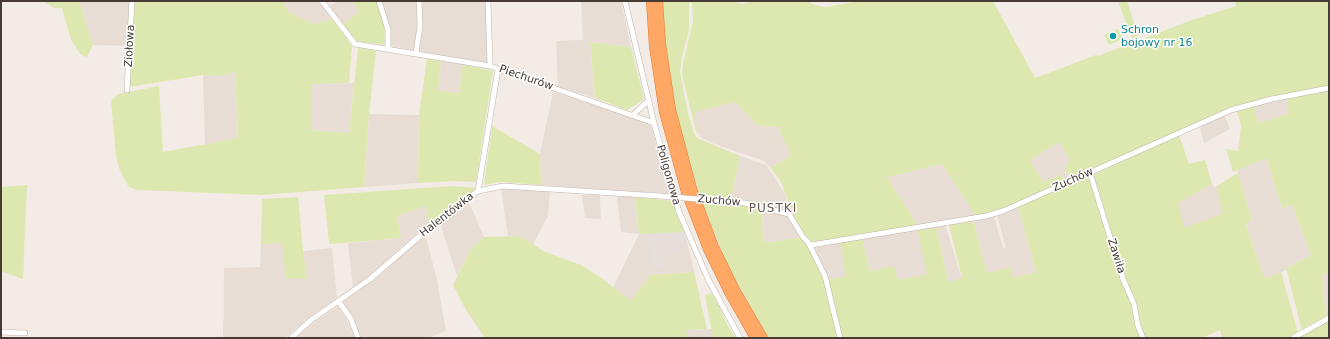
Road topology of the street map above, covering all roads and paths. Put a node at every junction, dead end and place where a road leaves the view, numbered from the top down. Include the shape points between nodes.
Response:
1 (132, 1) edge
2 (322, 1) edge
3 (379, 1) edge
4 (419, 1) edge
5 (488, 1) edge
6 (625, 1) edge
7 (651, 1) edge
8 (658, 1) edge
9 (388, 49) junction
10 (416, 53) junction
11 (490, 66) junction
12 (498, 69) junction
13 (1329, 88) edge
14 (127, 90) dead end
15 (649, 100) junction
16 (633, 114) junction
17 (654, 123) junction
18 (1090, 173) junction
19 (478, 191) junction
20 (660, 196) joint
21 (809, 244) junction
22 (339, 302) junction
23 (1329, 318) edge
24 (1, 332) edge
25 (25, 333) dead end
26 (291, 338) edge
27 (358, 338) edge
28 (740, 338) edge
29 (755, 338) edge
30 (763, 338) edge
31 (840, 338) edge
32 (1143, 338) edge
33 (1293, 338) edge

1 - 14 street, Ziołowa
2 - 9 street, Piechurów via 356,44
3 - 9 street via 388,30
4 - 10 street via 420,26
5 - 11 street
6 - 15 street, Poligonowa
7 - 29 highway via 654,46 672,148 708,249
8 - 30 highway via 661,45 671,110 692,189 714,247
9 - 10 street, Piechurów
10 - 11 street, Piechurów
11 - 12 street, Piechurów
12 - 16 street, Piechurów
12 - 19 street
13 - 18 street, Zuchów via 1265,100 1231,110
15 - 16 street
15 - 17 street, Poligonowa
16 - 17 street, Piechurów
17 - 28 street, Poligonowa via 679,212 708,279
18 - 21 street, Zuchów via 994,214
18 - 32 street, Zawiła
19 - 20 street, Halentówka via 503,186
19 - 22 street, Halentówka
20 - 21 street, Zuchów, bridge via 745,203 789,214
21 - 31 street, Zuchów via 825,276
22 - 26 street, Halentówka via 311,320
22 - 27 street via 351,320
23 - 33 street
24 - 25 street

